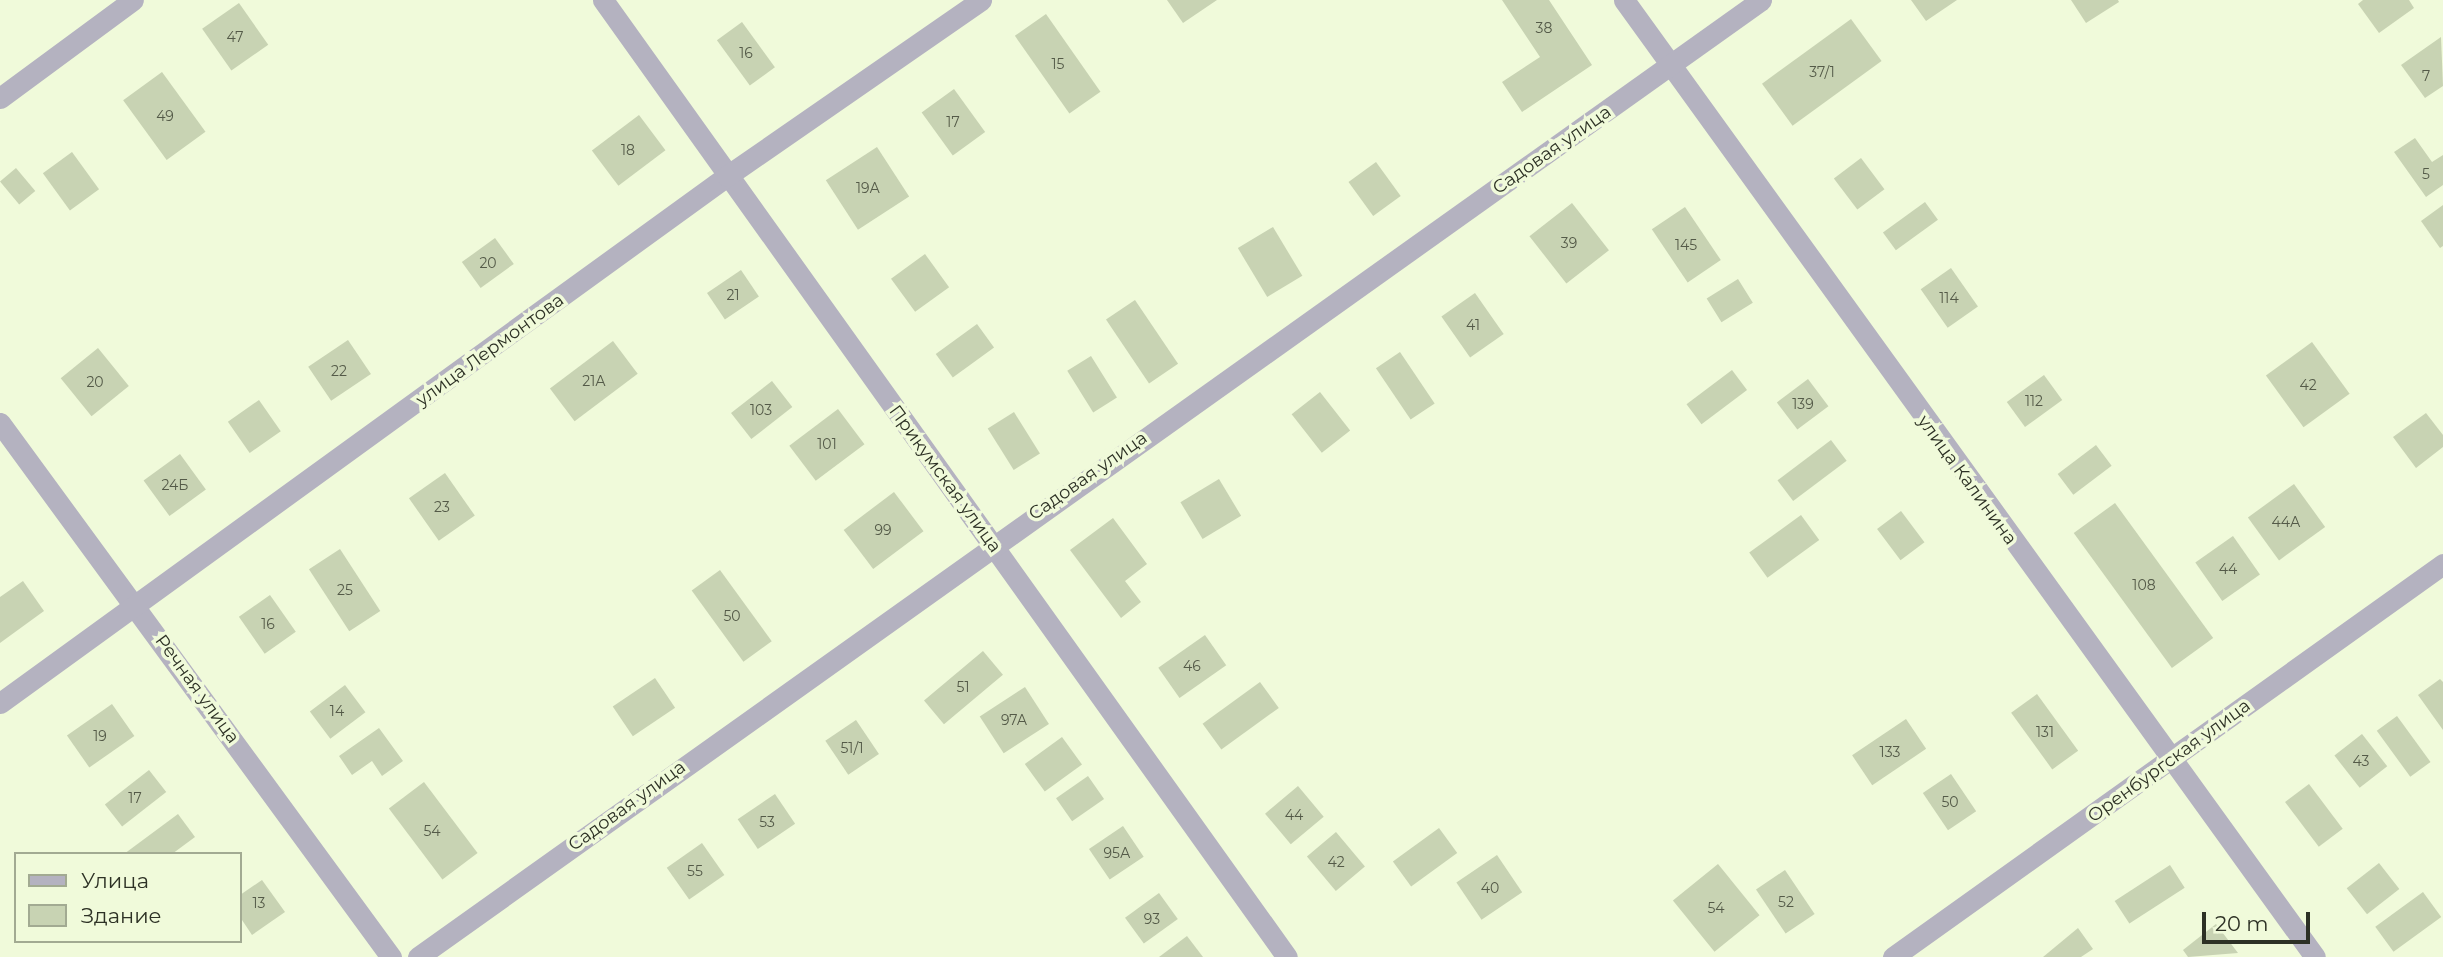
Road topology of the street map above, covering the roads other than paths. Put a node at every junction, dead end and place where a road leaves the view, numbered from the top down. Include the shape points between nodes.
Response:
1 (133, 0) edge
2 (603, 0) edge
3 (981, 0) edge
4 (1624, 0) edge
5 (1761, 0) edge
6 (1670, 66) junction
7 (0, 98) edge
8 (727, 176) junction
9 (0, 423) edge
10 (992, 544) junction
11 (2443, 564) edge
12 (138, 608) junction
13 (0, 702) edge
14 (2170, 761) junction
15 (391, 957) edge
16 (418, 957) edge
17 (1287, 957) edge
18 (1893, 957) edge
19 (2315, 957) edge

1 - 7 street
2 - 8 street, Прикумская улица
3 - 8 street, улица Лермонтова
4 - 6 street, улица Калинина
5 - 6 street, Садовая улица
6 - 10 street, Садовая улица
6 - 14 street, улица Калинина
8 - 10 street, Прикумская улица
8 - 12 street, улица Лермонтова
9 - 12 street, Речная улица
10 - 16 street, Садовая улица
10 - 17 street, Прикумская улица
11 - 14 street, Оренбургская улица
12 - 13 street, улица Лермонтова
12 - 15 street, Речная улица
14 - 18 street, Оренбургская улица
14 - 19 street, улица Калинина

